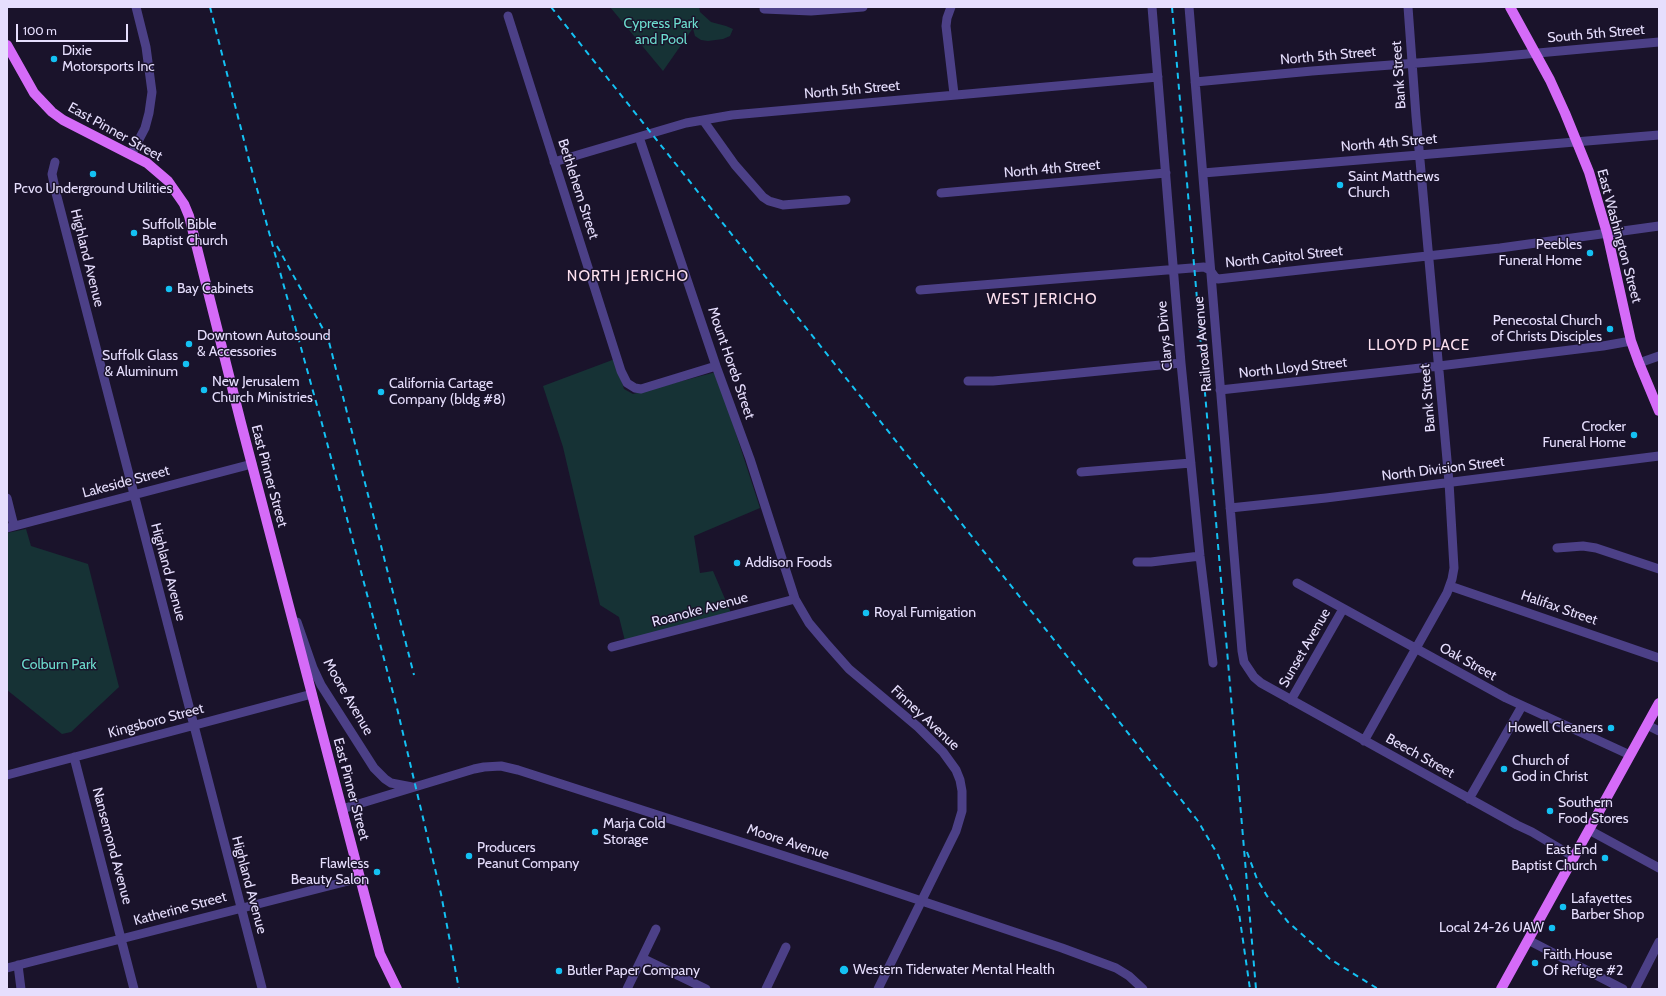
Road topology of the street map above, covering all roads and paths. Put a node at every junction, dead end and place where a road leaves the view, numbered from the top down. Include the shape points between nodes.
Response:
1 (136, 7) edge
2 (863, 7) edge
3 (951, 7) edge
4 (1152, 7) edge
5 (1189, 7) edge
6 (1408, 7) edge
7 (1510, 7) edge
8 (764, 9) dead end
9 (508, 16) dead end
10 (1659, 42) edge
11 (7, 45) edge
12 (1536, 53) junction
13 (1412, 63) junction
14 (1158, 77) junction
15 (1195, 82) junction
16 (954, 94) junction
17 (703, 120) junction
18 (1659, 135) edge
19 (639, 137) junction
20 (1577, 141) junction
21 (132, 155) junction
22 (1419, 155) junction
23 (55, 162) dead end
24 (554, 162) junction
25 (1166, 173) junction
26 (1203, 173) junction
27 (941, 192) dead end
28 (846, 200) dead end
29 (1659, 226) edge
30 (1607, 233) junction
31 (1429, 255) junction
32 (1174, 270) junction
33 (1210, 270) junction
34 (920, 290) dead end
35 (1631, 341) junction
36 (1659, 356) edge
37 (1181, 363) junction
38 (1639, 363) junction
39 (716, 366) junction
40 (1439, 366) junction
41 (968, 381) dead end
42 (1220, 390) junction
43 (1659, 411) edge
44 (1659, 456) edge
45 (1191, 463) junction
46 (252, 464) junction
47 (1081, 472) dead end
48 (1449, 482) junction
49 (134, 495) junction
50 (7, 498) edge
51 (1230, 508) junction
52 (11, 527) edge
53 (1556, 548) dead end
54 (1200, 556) junction
55 (1138, 562) dead end
56 (1659, 569) edge
57 (280, 571) junction
58 (1297, 583) dead end
59 (1450, 586) junction
60 (795, 599) junction
61 (1343, 609) junction
62 (612, 647) dead end
63 (1415, 648) junction
64 (1659, 658) edge
65 (1213, 663) dead end
66 (1253, 676) joint
67 (312, 694) junction
68 (1291, 700) junction
69 (1659, 703) edge
70 (1522, 706) junction
71 (1647, 725) junction
72 (194, 726) junction
73 (1659, 731) edge
74 (1364, 741) junction
75 (1630, 756) junction
76 (74, 757) junction
77 (7, 774) edge
78 (415, 788) junction
79 (1469, 799) junction
80 (342, 809) junction
81 (1589, 830) junction
82 (1574, 857) junction
83 (1659, 868) edge
84 (360, 878) junction
85 (922, 901) junction
86 (241, 907) junction
87 (656, 929) dead end
88 (121, 938) junction
89 (1528, 940) junction
90 (1659, 942) edge
91 (786, 947) dead end
92 (642, 958) junction
93 (18, 965) junction
94 (7, 968) edge
95 (262, 988) edge
96 (21, 989) edge
97 (134, 989) edge
98 (397, 989) edge
99 (628, 989) edge
100 (706, 989) edge
101 (766, 989) edge
102 (878, 989) edge
103 (1143, 989) edge
104 (1501, 989) edge
105 (1623, 989) edge
106 (1635, 989) edge

1 - 21 street via 146,47 152,92 145,128
2 - 8 street via 810,11
3 - 16 street via 946,26
4 - 14 street, Clarys Drive
5 - 15 street, Railroad Avenue
6 - 13 street, Bank Street
7 - 12 main road, East Washington Street
9 - 24 street, Bethlehem Street
10 - 12 street, South 5th Street
11 - 21 main road, East Pinner Street via 34,93 52,112
12 - 13 street, North 5th Street
12 - 20 main road, East Washington Street
13 - 15 street, North 5th Street
13 - 22 street, Bank Street
14 - 16 street, North 5th Street
14 - 25 street, Clarys Drive
15 - 26 street, Railroad Avenue
16 - 17 street, North 5th Street
17 - 19 street, North 5th Street
17 - 28 street via 736,165 769,201 783,205
18 - 20 street, North 4th Street
19 - 24 street, North 5th Street
19 - 39 street, Mount Horeb Street
20 - 22 street, North 4th Street
20 - 30 main road, East Washington Street
21 - 46 main road, East Pinner Street via 147,163 168,181 189,216
22 - 26 street, North 4th Street
22 - 31 street, Bank Street
23 - 49 street, Highland Avenue via 52,174 56,193
24 - 39 street, Bethlehem Street via 627,383 641,389
25 - 27 street, North 4th Street
25 - 32 street, Clarys Drive
26 - 33 street, Railroad Avenue
29 - 30 street, North Capitol Street
30 - 31 street, North Capitol Street
30 - 35 main road, East Washington Street
31 - 33 street, North Capitol Street via 1218,279
31 - 40 street, Bank Street
32 - 33 street, North Capitol Street via 1204,267
32 - 34 street, North Capitol Street
32 - 37 street, Clarys Drive
33 - 42 street, Railroad Avenue
35 - 38 main road, East Washington Street
35 - 40 street, North Lloyd Street
36 - 38 street
37 - 41 street
37 - 45 street, Clarys Drive
38 - 43 main road, East Washington Street
39 - 60 street, Mount Horeb Street via 750,459
40 - 42 street, North Lloyd Street
40 - 48 street, Bank Street
42 - 51 street, Railroad Avenue
44 - 48 street, North Division Street
45 - 47 street
45 - 54 street, Clarys Drive
46 - 49 street, Lakeside Street
46 - 57 main road, East Pinner Street
48 - 51 street, North Division Street
48 - 59 street, Bank Street via 1454,557
49 - 52 street, Lakeside Street
49 - 72 street, Highland Avenue
50 - 52 street
51 - 66 street, Railroad Avenue via 1242,651 1244,662
53 - 56 street via 1596,548
54 - 55 street
54 - 65 street, Clarys Drive
57 - 67 main road, East Pinner Street
57 - 78 street, Moore Avenue via 321,685 378,773 392,783
58 - 61 street, Oak Street
59 - 63 street, Bank Street
59 - 64 street, Halifax Street
60 - 62 street, Roanoke Avenue
60 - 85 street, Finney Avenue via 809,623 849,669 918,727 943,752 956,770 962,791 962,811 949,847
61 - 63 street, Oak Street
61 - 68 street, Sunset Avenue
63 - 70 street, Oak Street
63 - 74 street, Bank Street
66 - 68 street, Beech Street
67 - 72 street, Kingsboro Street
67 - 80 main road, East Pinner Street
68 - 74 street, Beech Street
69 - 71 main road
70 - 75 street, Oak Street
70 - 79 street
71 - 73 street
71 - 75 main road
72 - 76 street, Kingsboro Street
72 - 86 street, Highland Avenue
74 - 79 street, Beech Street
75 - 81 main road
76 - 77 street, Kingsboro Street
76 - 88 street, Nansemond Avenue
78 - 80 street, Moore Avenue
78 - 85 street, Moore Avenue via 484,767 501,766
79 - 82 street, Beech Street
80 - 84 main road, East Pinner Street
81 - 82 main road
81 - 83 street
82 - 89 main road
84 - 86 street, Katherine Street
84 - 98 main road, East Pinner Street via 380,954
85 - 102 street, Finney Avenue
85 - 103 street, Moore Avenue via 1116,968
86 - 88 street, Katherine Street
86 - 95 street, Highland Avenue
87 - 92 street
88 - 93 street, Katherine Street
88 - 97 street, Nansemond Avenue
89 - 104 main road
89 - 105 street
90 - 106 street
91 - 101 street
92 - 99 street
92 - 100 street
93 - 94 street, Katherine Street
93 - 96 street

